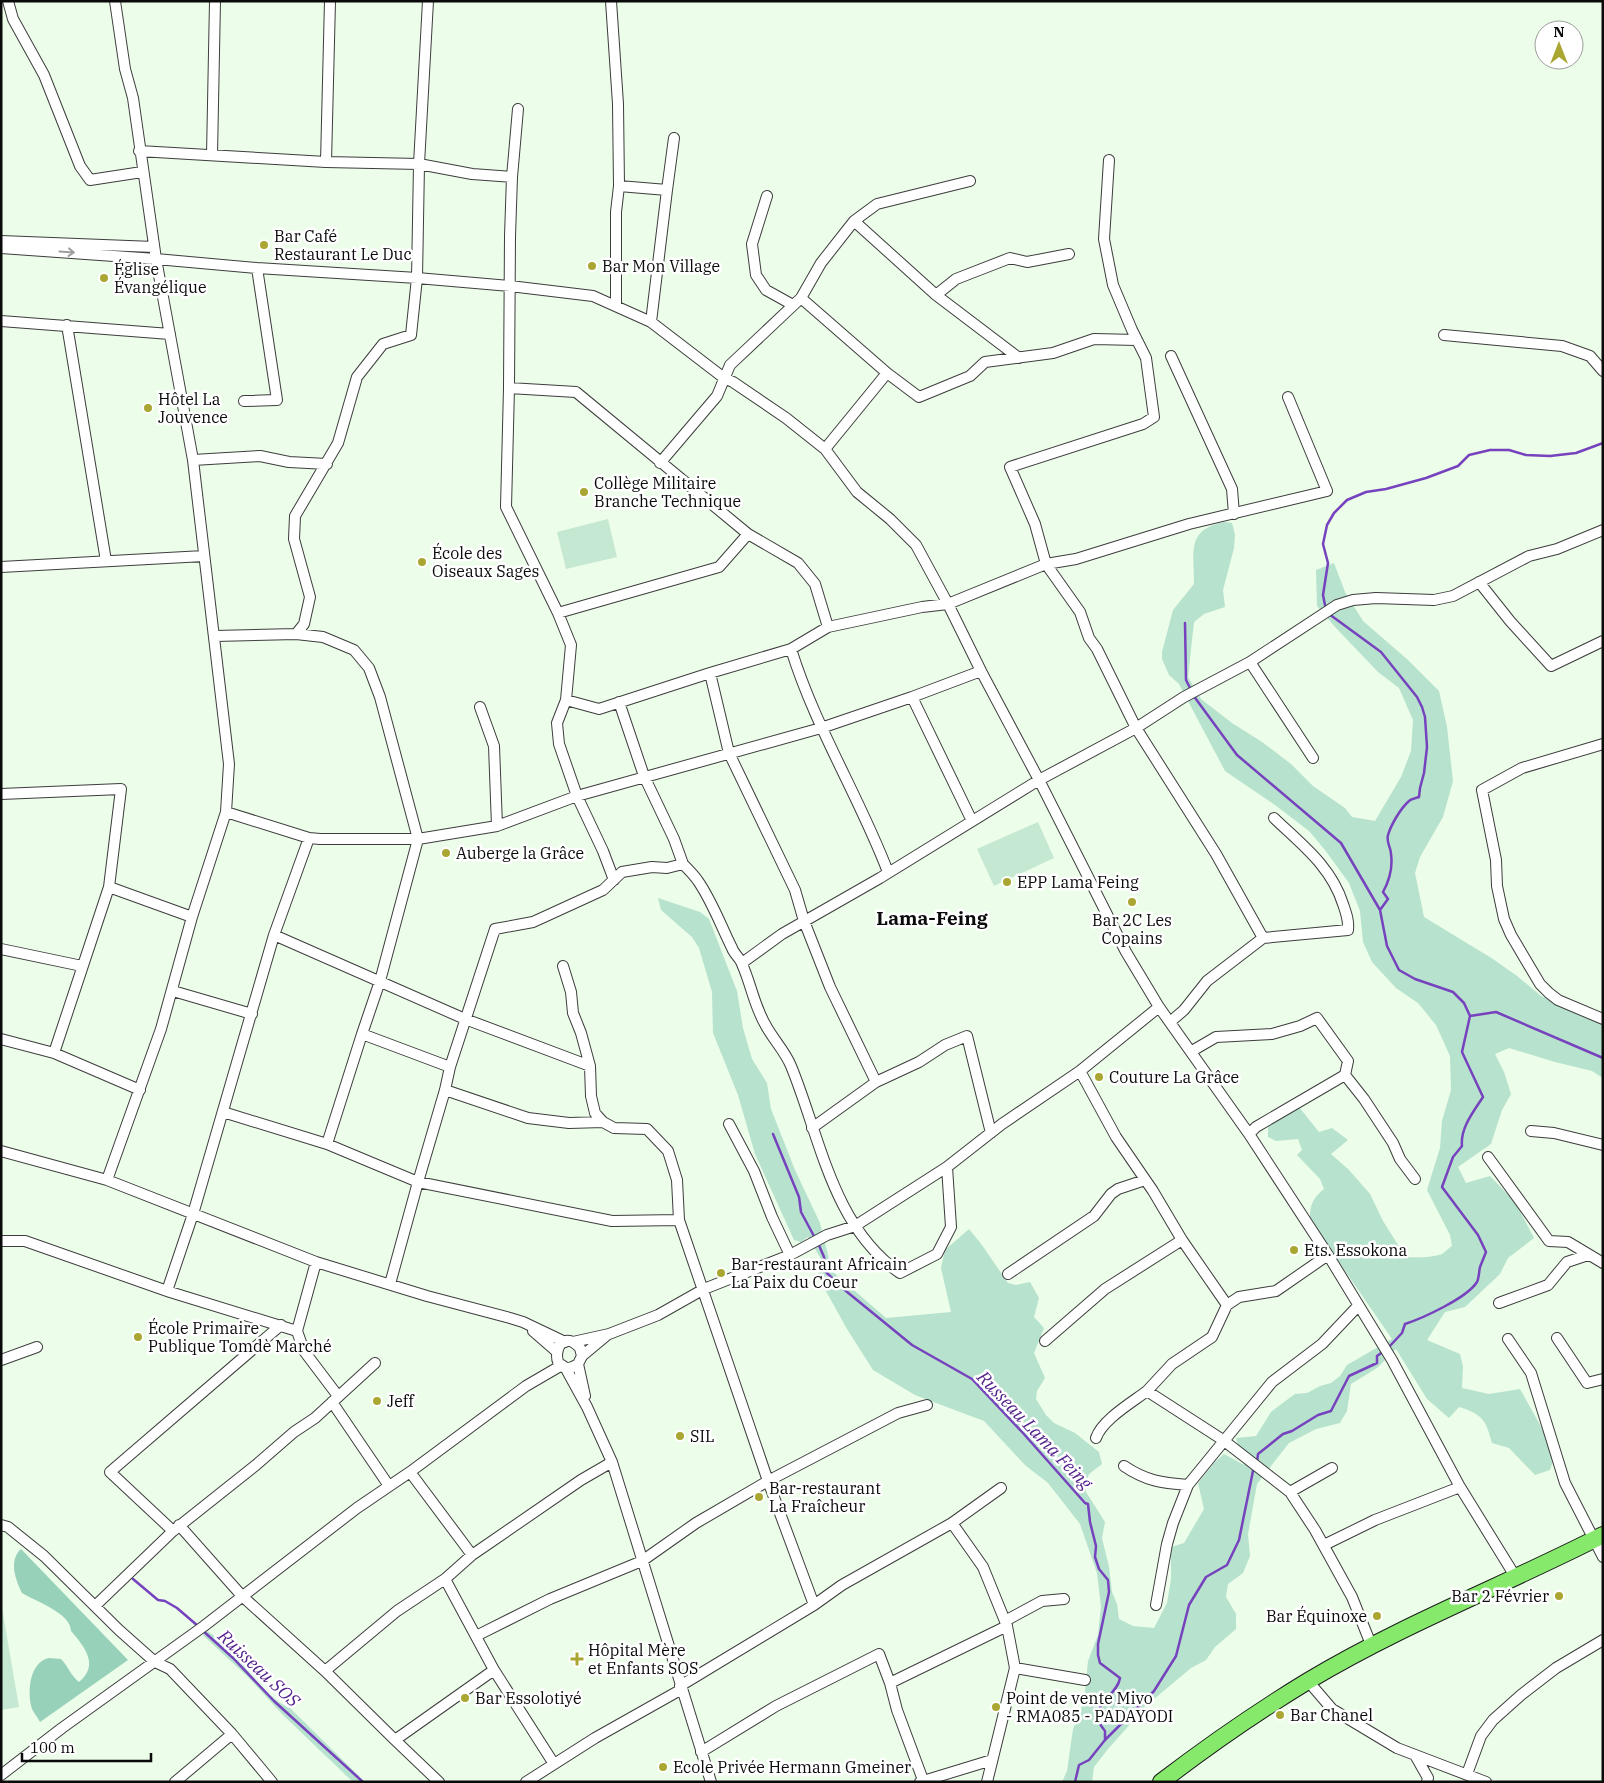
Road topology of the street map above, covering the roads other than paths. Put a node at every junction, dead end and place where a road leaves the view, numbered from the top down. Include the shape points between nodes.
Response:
1 (8, 1) edge
2 (115, 1) edge
3 (215, 1) edge
4 (330, 1) edge
5 (428, 1) edge
6 (611, 1) edge
7 (518, 110) dead end
8 (674, 138) dead end
9 (139, 151) junction
10 (212, 155) junction
11 (1108, 160) dead end
12 (326, 162) junction
13 (419, 164) junction
14 (142, 172) junction
15 (512, 177) junction
16 (970, 181) dead end
17 (619, 186) junction
18 (667, 190) junction
19 (767, 196) dead end
20 (854, 221) junction
21 (1, 240) edge
22 (154, 247) junction
23 (1, 248) edge
24 (1069, 254) dead end
25 (156, 258) junction
26 (257, 268) junction
27 (416, 278) junction
28 (510, 286) junction
29 (936, 295) junction
30 (797, 301) junction
31 (616, 306) junction
32 (1, 321) edge
33 (651, 322) junction
34 (67, 325) junction
35 (170, 334) junction
36 (1444, 335) dead end
37 (1137, 340) junction
38 (1171, 356) dead end
39 (1019, 358) junction
40 (1603, 371) edge
41 (887, 373) junction
42 (724, 378) junction
43 (509, 388) junction
44 (1288, 397) dead end
45 (244, 402) dead end
46 (826, 449) junction
47 (193, 460) junction
48 (660, 463) junction
49 (327, 464) junction
50 (1234, 514) junction
51 (1603, 530) edge
52 (748, 534) junction
53 (204, 556) junction
54 (106, 561) junction
55 (1046, 564) junction
56 (1, 567) edge
57 (1479, 582) junction
58 (948, 604) junction
59 (558, 613) junction
60 (828, 627) junction
61 (296, 634) junction
62 (216, 636) junction
63 (1603, 641) edge
64 (791, 649) junction
65 (1250, 662) junction
66 (981, 671) junction
67 (710, 673) junction
68 (912, 697) junction
69 (566, 700) junction
70 (619, 702) junction
71 (480, 707) dead end
72 (821, 728) junction
73 (1136, 728) junction
74 (1603, 744) edge
75 (728, 753) junction
76 (1313, 758) dead end
77 (644, 776) junction
78 (1039, 780) junction
79 (1, 794) edge
80 (577, 796) junction
81 (226, 812) junction
82 (1274, 818) dead end
83 (972, 821) junction
84 (497, 826) junction
85 (309, 838) junction
86 (418, 839) junction
87 (683, 864) junction
88 (888, 872) junction
89 (614, 880) junction
90 (109, 887) junction
91 (192, 917) junction
92 (804, 921) junction
93 (274, 935) junction
94 (1263, 938) junction
95 (1, 949) edge
96 (742, 963) junction
97 (82, 966) junction
98 (563, 966) dead end
99 (380, 981) junction
100 (173, 991) junction
101 (1159, 1007) junction
102 (252, 1014) junction
103 (465, 1019) junction
104 (1603, 1019) edge
105 (1170, 1022) junction
106 (362, 1034) junction
107 (1, 1039) edge
108 (1192, 1052) junction
109 (54, 1053) junction
110 (590, 1066) junction
111 (450, 1067) junction
112 (1080, 1071) junction
113 (1345, 1076) junction
114 (876, 1082) junction
115 (140, 1090) junction
116 (445, 1090) junction
117 (223, 1112) junction
118 (603, 1122) junction
119 (729, 1124) dead end
120 (812, 1128) junction
121 (1531, 1131) dead end
122 (991, 1133) junction
123 (1249, 1134) junction
124 (327, 1144) junction
125 (1603, 1144) edge
126 (1, 1151) edge
127 (1488, 1157) dead end
128 (947, 1167) junction
129 (1415, 1179) dead end
130 (107, 1180) junction
131 (1145, 1180) junction
132 (418, 1182) junction
133 (193, 1214) junction
134 (680, 1220) junction
135 (855, 1226) junction
136 (1182, 1240) junction
137 (1, 1241) edge
138 (790, 1255) junction
139 (1328, 1255) junction
140 (1588, 1255) junction
141 (316, 1262) junction
142 (1603, 1263) edge
143 (1008, 1274) dead end
144 (390, 1284) junction
145 (704, 1289) junction
146 (167, 1291) junction
147 (1499, 1304) dead end
148 (1227, 1306) junction
149 (1358, 1306) junction
150 (523, 1322) junction
151 (281, 1325) junction
152 (297, 1331) junction
153 (609, 1334) junction
154 (1557, 1338) dead end
155 (1508, 1339) dead end
156 (1045, 1341) dead end
157 (569, 1342) junction
158 (37, 1347) dead end
159 (1, 1360) edge
160 (560, 1360) junction
161 (580, 1360) junction
162 (375, 1363) dead end
163 (1603, 1379) edge
164 (1147, 1391) junction
165 (335, 1399) junction
166 (927, 1405) dead end
167 (587, 1407) junction
168 (1096, 1438) dead end
169 (1223, 1440) junction
170 (612, 1462) junction
171 (1124, 1466) dead end
172 (1332, 1468) dead end
173 (410, 1472) junction
174 (768, 1481) junction
175 (1188, 1485) junction
176 (389, 1486) junction
177 (1460, 1487) junction
178 (1001, 1488) dead end
179 (1290, 1492) junction
180 (1, 1517) edge
181 (952, 1523) junction
182 (5, 1526) edge
183 (176, 1528) junction
184 (1599, 1537) edge
185 (1324, 1545) junction
186 (472, 1555) junction
187 (1603, 1557) edge
188 (642, 1561) junction
189 (1515, 1576) junction
190 (445, 1579) junction
191 (242, 1596) junction
192 (1064, 1599) dead end
193 (814, 1605) junction
194 (1156, 1605) dead end
195 (95, 1606) junction
196 (1006, 1624) junction
197 (476, 1636) junction
198 (1603, 1640) edge
199 (1372, 1647) junction
200 (155, 1662) junction
201 (1015, 1668) junction
202 (494, 1670) junction
203 (325, 1671) junction
204 (1085, 1680) dead end
205 (1308, 1681) junction
206 (890, 1684) junction
207 (681, 1688) junction
208 (232, 1734) junction
209 (395, 1740) junction
210 (702, 1752) junction
211 (1415, 1755) junction
212 (992, 1760) junction
213 (554, 1764) junction
214 (1467, 1774) junction
215 (4, 1776) edge
216 (922, 1781) edge
217 (175, 1782) edge
218 (272, 1782) edge
219 (439, 1782) edge
220 (526, 1782) edge
221 (711, 1782) edge
222 (987, 1782) edge
223 (1161, 1782) edge
224 (1427, 1782) edge
225 (1486, 1782) edge

1 - 14 street via 13,19 44,74 80,166 90,180
2 - 9 street
3 - 10 street
4 - 12 street
5 - 13 street
6 - 17 street via 618,104
7 - 15 street
8 - 18 street
9 - 10 street
9 - 14 street
10 - 12 street
11 - 37 street via 1105,251 1113,285
12 - 13 street
13 - 15 street via 472,174
13 - 27 street
14 - 22 street
15 - 28 street
16 - 20 street via 878,204
17 - 18 street
17 - 31 street
18 - 33 street
19 - 30 street via 752,244 756,274 766,290
20 - 29 street
20 - 30 street
21 - 22 street
22 - 25 street
23 -> 25 street
24 - 29 street via 1027,262 1010,258 956,279
25 - 26 street
25 - 35 street
26 - 27 street
26 - 45 street via 277,400
27 - 28 street
27 - 49 street via 410,335 383,344 357,377 338,444
28 - 31 street via 593,296
28 - 43 street
29 - 39 street
30 - 41 street
30 - 42 street via 730,364
31 - 33 street
32 - 34 street
33 - 42 street
34 - 35 street
34 - 54 street
35 - 47 street
36 - 40 street via 1562,346 1590,356
37 - 39 street via 1094,339 1053,353
37 - 55 street via 1146,358 1154,417 1143,424 1010,467 1035,524
38 - 50 street via 1232,489
39 - 41 street via 985,362 970,376 919,397
41 - 46 street
42 - 46 street via 786,418
42 - 48 street via 717,396
43 - 48 street via 576,392
43 - 59 street via 506,507
44 - 50 street via 1327,491
46 - 58 street via 857,492 916,545
47 - 49 street via 260,456 289,462
47 - 53 street
48 - 52 street
49 - 61 street via 295,516 294,539 310,597 304,624
50 - 55 street via 1189,524 1076,559
51 - 57 street via 1557,549 1529,556
52 - 59 street via 719,567
52 - 60 street via 798,563 815,584
53 - 54 street
53 - 62 street
54 - 56 street
55 - 58 street
55 - 73 street via 1080,612 1089,638
57 - 63 street via 1550,666
57 - 65 street via 1453,596 1434,600 1376,598 1337,605
58 - 60 street
58 - 66 street
59 - 69 street via 571,646
60 - 64 street
61 - 62 street
61 - 86 street via 323,637 354,650 369,668 380,697
62 - 81 street via 230,764
64 - 67 street
64 - 72 street
65 - 73 street via 1184,697
65 - 76 street
66 - 68 street
66 - 78 street
67 - 70 street
67 - 75 street
68 - 72 street
68 - 83 street
69 - 70 street via 599,709
69 - 80 street via 557,723 559,744
70 - 77 street
71 - 84 street via 494,746
72 - 75 street
72 - 88 street
73 - 78 street
73 - 94 street via 1216,854
74 - 104 street via 1522,768 1482,790 1496,860 1497,886 1511,935 1540,984 1549,993
75 - 77 street
75 - 92 street via 795,890
77 - 80 street
77 - 87 street
78 - 83 street
78 - 101 street via 1126,952
79 - 90 street via 120,789
80 - 84 street
80 - 89 street
81 - 85 street
81 - 91 street
82 - 94 street via 1328,872 1338,888 1349,922 1348,930
83 - 88 street
84 - 86 street
85 - 86 street
85 - 93 street
86 - 99 street
87 - 89 street via 622,872
87 - 96 street via 698,881 722,924 732,950
88 - 92 street
89 - 103 street via 603,890 533,922 495,929
90 - 91 street
90 - 97 street
91 - 100 street
92 - 96 street
92 - 114 street via 830,988
93 - 99 street
93 - 102 street
94 - 105 street via 1207,981
95 - 97 street
96 - 120 street via 764,1024 790,1064
97 - 109 street
98 - 110 street via 573,1013
99 - 103 street
99 - 106 street
100 - 102 street
100 - 115 street
101 - 105 street
101 - 112 street
102 - 117 street
103 - 110 street
103 - 111 street
105 - 108 street
106 - 111 street
106 - 124 street
107 - 109 street
108 - 113 street via 1216,1037 1272,1034 1317,1018 1348,1061
108 - 123 street
109 - 115 street
110 - 118 street via 591,1096 595,1113
111 - 116 street
112 - 122 street
112 - 131 street
113 - 123 street
113 - 129 street via 1364,1099
114 - 120 street
114 - 122 street via 919,1062 945,1044 967,1036
115 - 130 street
116 - 118 street via 528,1118 569,1124
116 - 132 street
117 - 124 street
117 - 133 street
118 - 134 street via 614,1128 647,1129 668,1151 677,1180
119 - 138 street via 754,1171
120 - 135 street via 827,1172
121 - 125 street
122 - 128 street
123 - 139 street
124 - 132 street
126 - 130 street
127 - 140 street via 1549,1241 1568,1242
128 - 135 street
128 - 135 street via 951,1227 938,1254 900,1273
130 - 133 street
131 - 136 street
131 - 143 street via 1118,1189 1094,1216
132 - 134 street via 612,1221
132 - 144 street
133 - 141 street
133 - 146 street
134 - 145 street
135 - 138 street via 827,1235
136 - 148 street
136 - 156 street via 1105,1289
137 - 146 street via 25,1241
138 - 145 street
139 - 148 street via 1276,1291 1239,1298
139 - 149 street
140 - 142 street
140 - 147 street via 1567,1262 1548,1285
141 - 144 street
141 - 152 street
144 - 150 street
145 - 153 street via 658,1315
145 - 174 street
146 - 151 street
148 - 164 street via 1212,1336 1172,1364
149 - 169 street via 1322,1344 1272,1382
149 - 177 street via 1392,1360
150 - 157 street
150 - 160 street
151 - 152 street
151 - 183 street via 110,1472
152 - 165 street via 304,1352
153 - 157 street
153 - 161 street
154 - 163 street via 1587,1383
155 - 184 street via 1531,1373 1565,1483
157 - 160 street via 559,1347
157 - 161 street via 580,1348
158 - 159 street
160 - 161 street via 571,1368
160 - 167 street
160 - 173 street
161 - 167 street
162 - 165 street
164 - 168 street via 1098,1430
164 - 169 street
165 - 176 street
165 - 183 street
166 - 174 street via 898,1413
167 - 170 street
169 - 175 street
169 - 179 street
170 - 186 street
170 - 188 street
171 - 175 street via 1140,1477
172 - 179 street
173 - 176 street
173 - 186 street
174 - 188 street via 696,1523
174 - 193 street
175 - 194 street via 1167,1544
176 - 191 street
177 - 185 street via 1375,1520
177 - 189 street
178 - 181 street
179 - 185 street
180 - 182 street
181 - 193 street via 842,1585
181 - 196 street via 982,1567
182 - 195 street via 44,1556
183 - 191 street
183 - 195 street
184 - 187 street
184 - 189 main road
185 - 199 street via 1352,1597
186 - 190 street
188 - 197 street via 550,1599
188 - 207 street
189 - 199 main road
190 - 197 street
190 - 203 street via 397,1610
191 - 200 street
191 - 203 street
192 - 196 street via 1042,1601
193 - 207 street
195 - 200 street
196 - 201 street
196 - 206 street
197 - 202 street
198 - 214 street via 1556,1668 1493,1720 1481,1736
199 - 205 main road
200 - 208 street via 170,1669
200 - 215 street via 62,1728
201 - 204 street
201 - 212 street
202 - 209 street
202 - 213 street
203 - 209 street
205 - 211 street via 1332,1709 1397,1748
205 - 223 main road via 1219,1739
206 - 210 street via 879,1654 776,1706
206 - 216 street
207 - 210 street
207 - 213 street
208 - 217 street
208 - 218 street
209 - 219 street
210 - 221 street
211 - 214 street
211 - 224 street via 1428,1778
212 - 216 street
212 - 222 street
213 - 220 street
214 - 225 street

